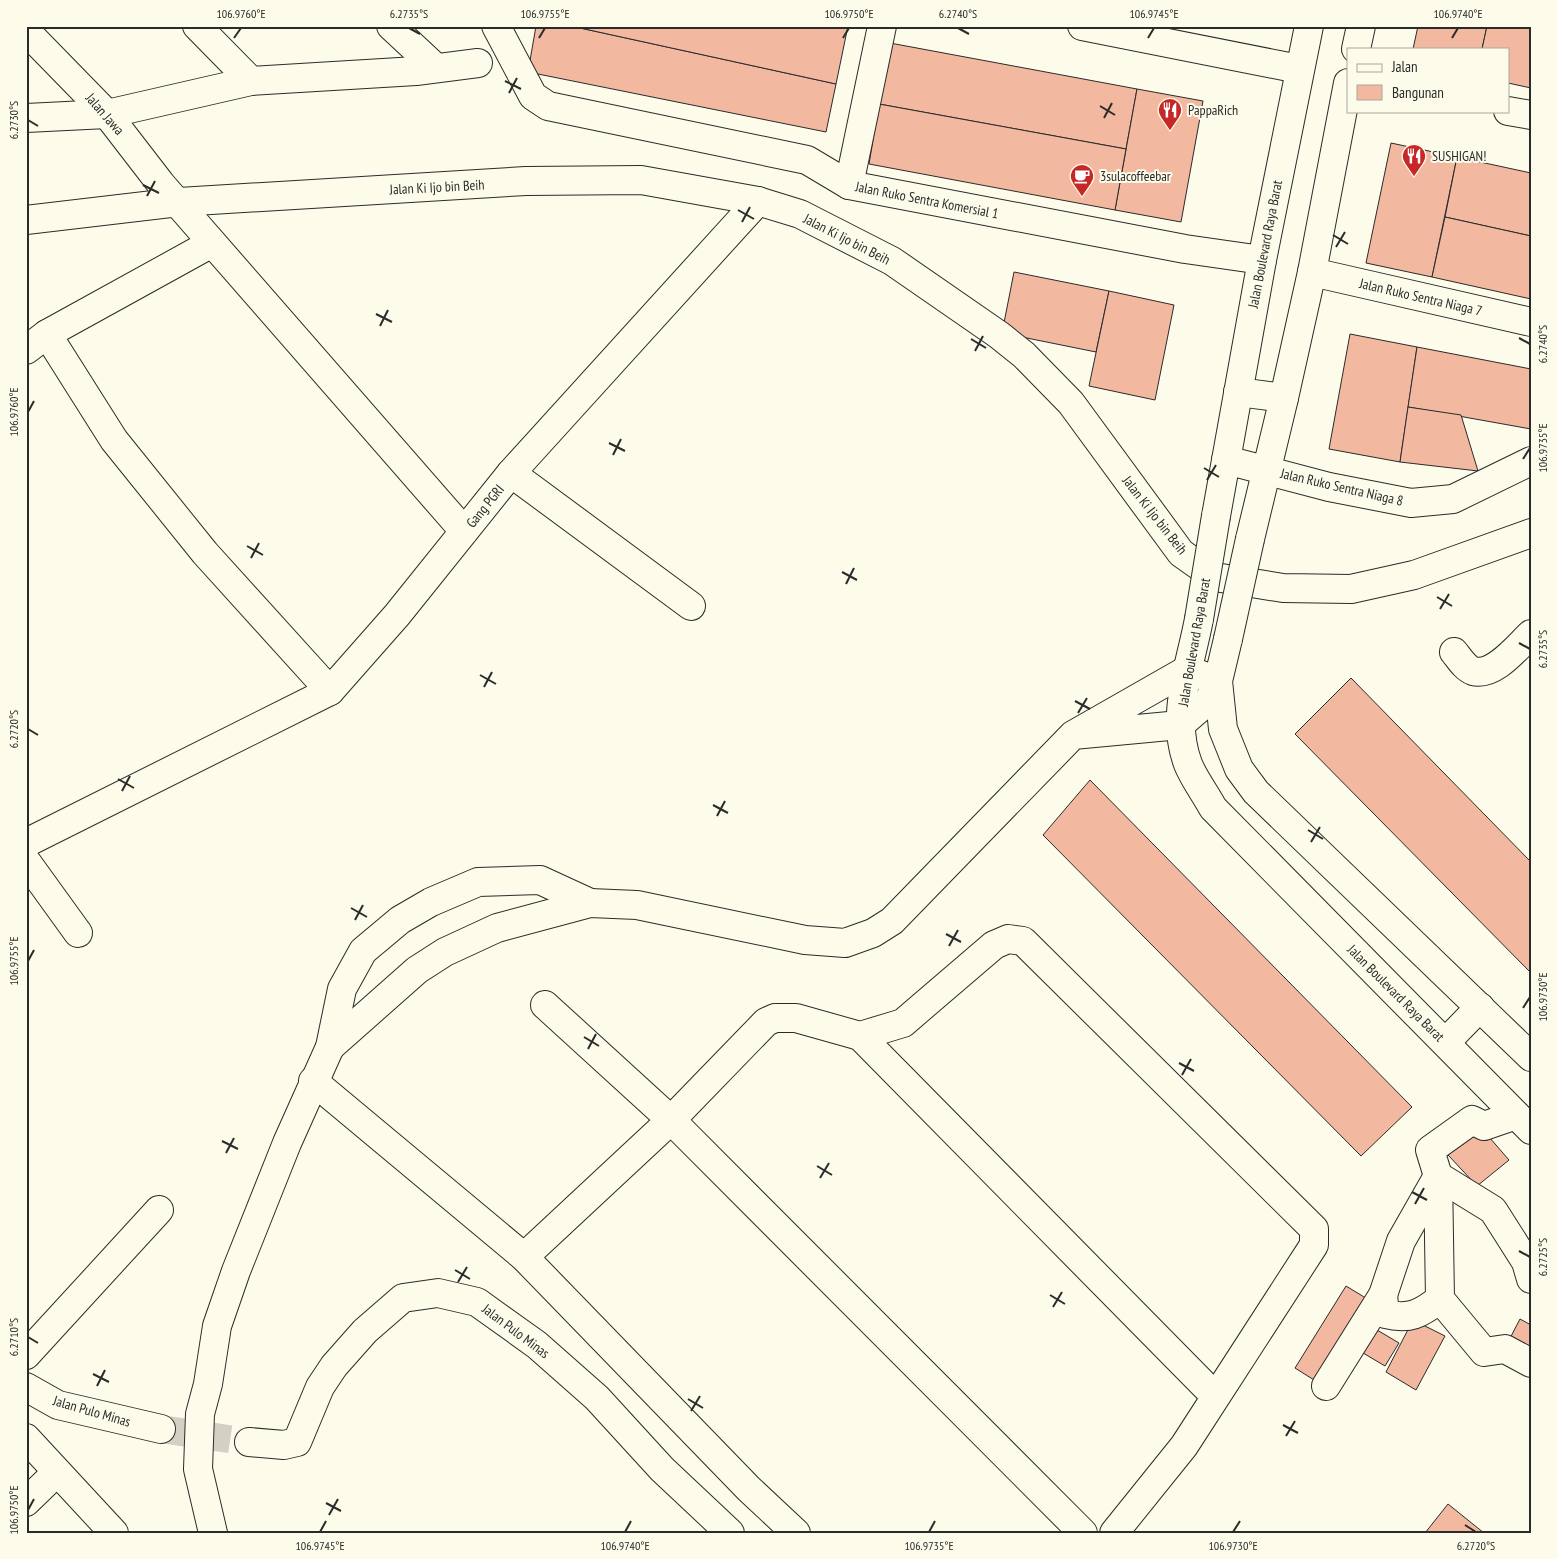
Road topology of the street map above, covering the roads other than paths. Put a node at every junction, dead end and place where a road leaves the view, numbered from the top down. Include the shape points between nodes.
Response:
1 (197, 26) edge
2 (391, 26) edge
3 (496, 26) edge
4 (882, 26) edge
5 (1082, 26) edge
6 (1309, 26) edge
7 (1361, 26) edge
8 (26, 31) edge
9 (1356, 48) edge
10 (478, 63) dead end
11 (436, 68) junction
12 (1300, 69) junction
13 (251, 81) junction
14 (1347, 88) edge
15 (1510, 111) edge
16 (107, 114) junction
17 (1531, 115) edge
18 (26, 118) edge
19 (849, 185) junction
20 (179, 202) junction
21 (758, 202) junction
22 (26, 220) edge
23 (212, 243) junction
24 (1262, 260) junction
25 (1312, 272) junction
26 (1531, 322) edge
27 (37, 342) edge
28 (1238, 392) junction
29 (1284, 398) junction
30 (1226, 460) junction
31 (1531, 461) edge
32 (1265, 470) junction
33 (511, 474) junction
34 (464, 532) junction
35 (1531, 533) edge
36 (691, 606) dead end
37 (1531, 634) edge
38 (1454, 652) dead end
39 (1187, 670) junction
40 (1218, 681) junction
41 (330, 691) junction
42 (1180, 725) junction
43 (1073, 734) junction
44 (26, 843) edge
45 (26, 861) edge
46 (590, 903) junction
47 (78, 933) dead end
48 (545, 1005) dead end
49 (1480, 1007) junction
50 (860, 1036) junction
51 (1446, 1042) junction
52 (330, 1047) junction
53 (1531, 1057) edge
54 (313, 1081) junction
55 (671, 1120) junction
56 (1523, 1122) edge
57 (1438, 1176) junction
58 (159, 1210) dead end
59 (524, 1257) junction
60 (1531, 1279) edge
61 (1383, 1295) junction
62 (1440, 1299) junction
63 (26, 1355) edge
64 (1531, 1363) edge
65 (26, 1386) edge
66 (1326, 1386) dead end
67 (1215, 1396) junction
68 (161, 1429) tunnel mouth
69 (26, 1438) edge
70 (249, 1442) tunnel mouth
71 (57, 1472) junction
72 (26, 1502) edge
73 (114, 1533) edge
74 (213, 1533) edge
75 (730, 1533) edge
76 (796, 1533) edge
77 (1083, 1533) edge
78 (1114, 1533) edge

1 - 13 street
2 - 11 street
3 - 19 street, Jalan Ruko Sentra Komersial 1 via 533,96 548,106 807,160
4 - 19 street
5 - 12 street
6 - 12 street, Jalan Boulevard Raya Barat
7 - 9 street
8 - 16 street, Jalan Jawa
10 - 11 street
11 - 13 street
12 - 24 street, Jalan Boulevard Raya Barat
13 - 16 street
14 - 25 street
15 - 17 street
16 - 18 street
16 - 20 street, Jalan Jawa via 161,184
19 - 24 street, Jalan Ruko Sentra Komersial 1 via 1175,247
20 - 21 street, Jalan Ki Ijo bin Beih via 526,181 640,180
20 - 22 street, Jalan Ki Ijo bin Beih
20 - 23 street, Gang PGRI
21 - 33 street, Gang PGRI
21 - 35 street, Jalan Ki Ijo bin Beih via 800,214 892,261 1024,355 1071,403 1181,553 1215,577 1284,588 1351,589 1414,576
23 - 27 street
23 - 34 street, Gang PGRI
24 - 28 street, Jalan Boulevard Raya Barat
25 - 26 street, Jalan Ruko Sentra Niaga 7
25 - 29 street
27 - 41 street via 205,553
28 - 29 street
28 - 30 street, Jalan Boulevard Raya Barat
29 - 32 street
30 - 32 street, Jalan Ruko Sentra Niaga 8
30 - 39 street, Jalan Boulevard Raya Barat, bridge
31 - 32 street, Jalan Ruko Sentra Niaga 8 via 1453,499 1412,503
32 - 40 street, bridge
33 - 34 street, Gang PGRI
33 - 36 street
34 - 41 street
37 - 38 street via 1496,666 1487,670 1468,668
39 - 40 street
39 - 42 street, Jalan Boulevard Raya Barat
39 - 43 street
40 - 42 street via 1209,700
40 - 49 street via 1223,729 1239,768 1256,792
41 - 44 street
42 - 43 street
42 - 51 street, Jalan Boulevard Raya Barat via 1188,764 1213,808
43 - 46 street via 892,921 873,933 845,943 805,940 637,905
45 - 47 street
46 - 52 street via 497,928 445,952 417,970
46 - 52 street via 540,880 478,882 431,902 400,920 363,951 342,989
48 - 55 street
49 - 51 street
49 - 53 street
50 - 55 street via 796,1018 775,1018 766,1022
50 - 67 street
50 - 67 street via 903,1023 994,945 1008,939 1023,941 1314,1229 1314,1245
51 - 56 street, Jalan Boulevard Raya Barat
52 - 54 street
54 - 59 street
54 - 74 street via 236,1270 218,1326 200,1414 198,1469
55 - 59 street
55 - 77 street
56 - 57 street via 1484,1126 1472,1120 1430,1150
57 - 60 street via 1493,1210 1526,1262
57 - 61 street via 1400,1241
57 - 62 street
58 - 63 street
59 - 76 street
61 - 62 street via 1385,1314 1402,1318 1423,1311
61 - 66 street
62 - 64 street via 1484,1352 1505,1349
65 - 68 street, Jalan Pulo Minas via 58,1405
67 - 78 street via 1184,1446
69 - 71 street
70 - 75 street, Jalan Pulo Minas via 284,1445 297,1442 320,1387 334,1366 366,1331 403,1298 438,1293 477,1302 537,1345 597,1398 662,1469
71 - 72 street
71 - 73 street

